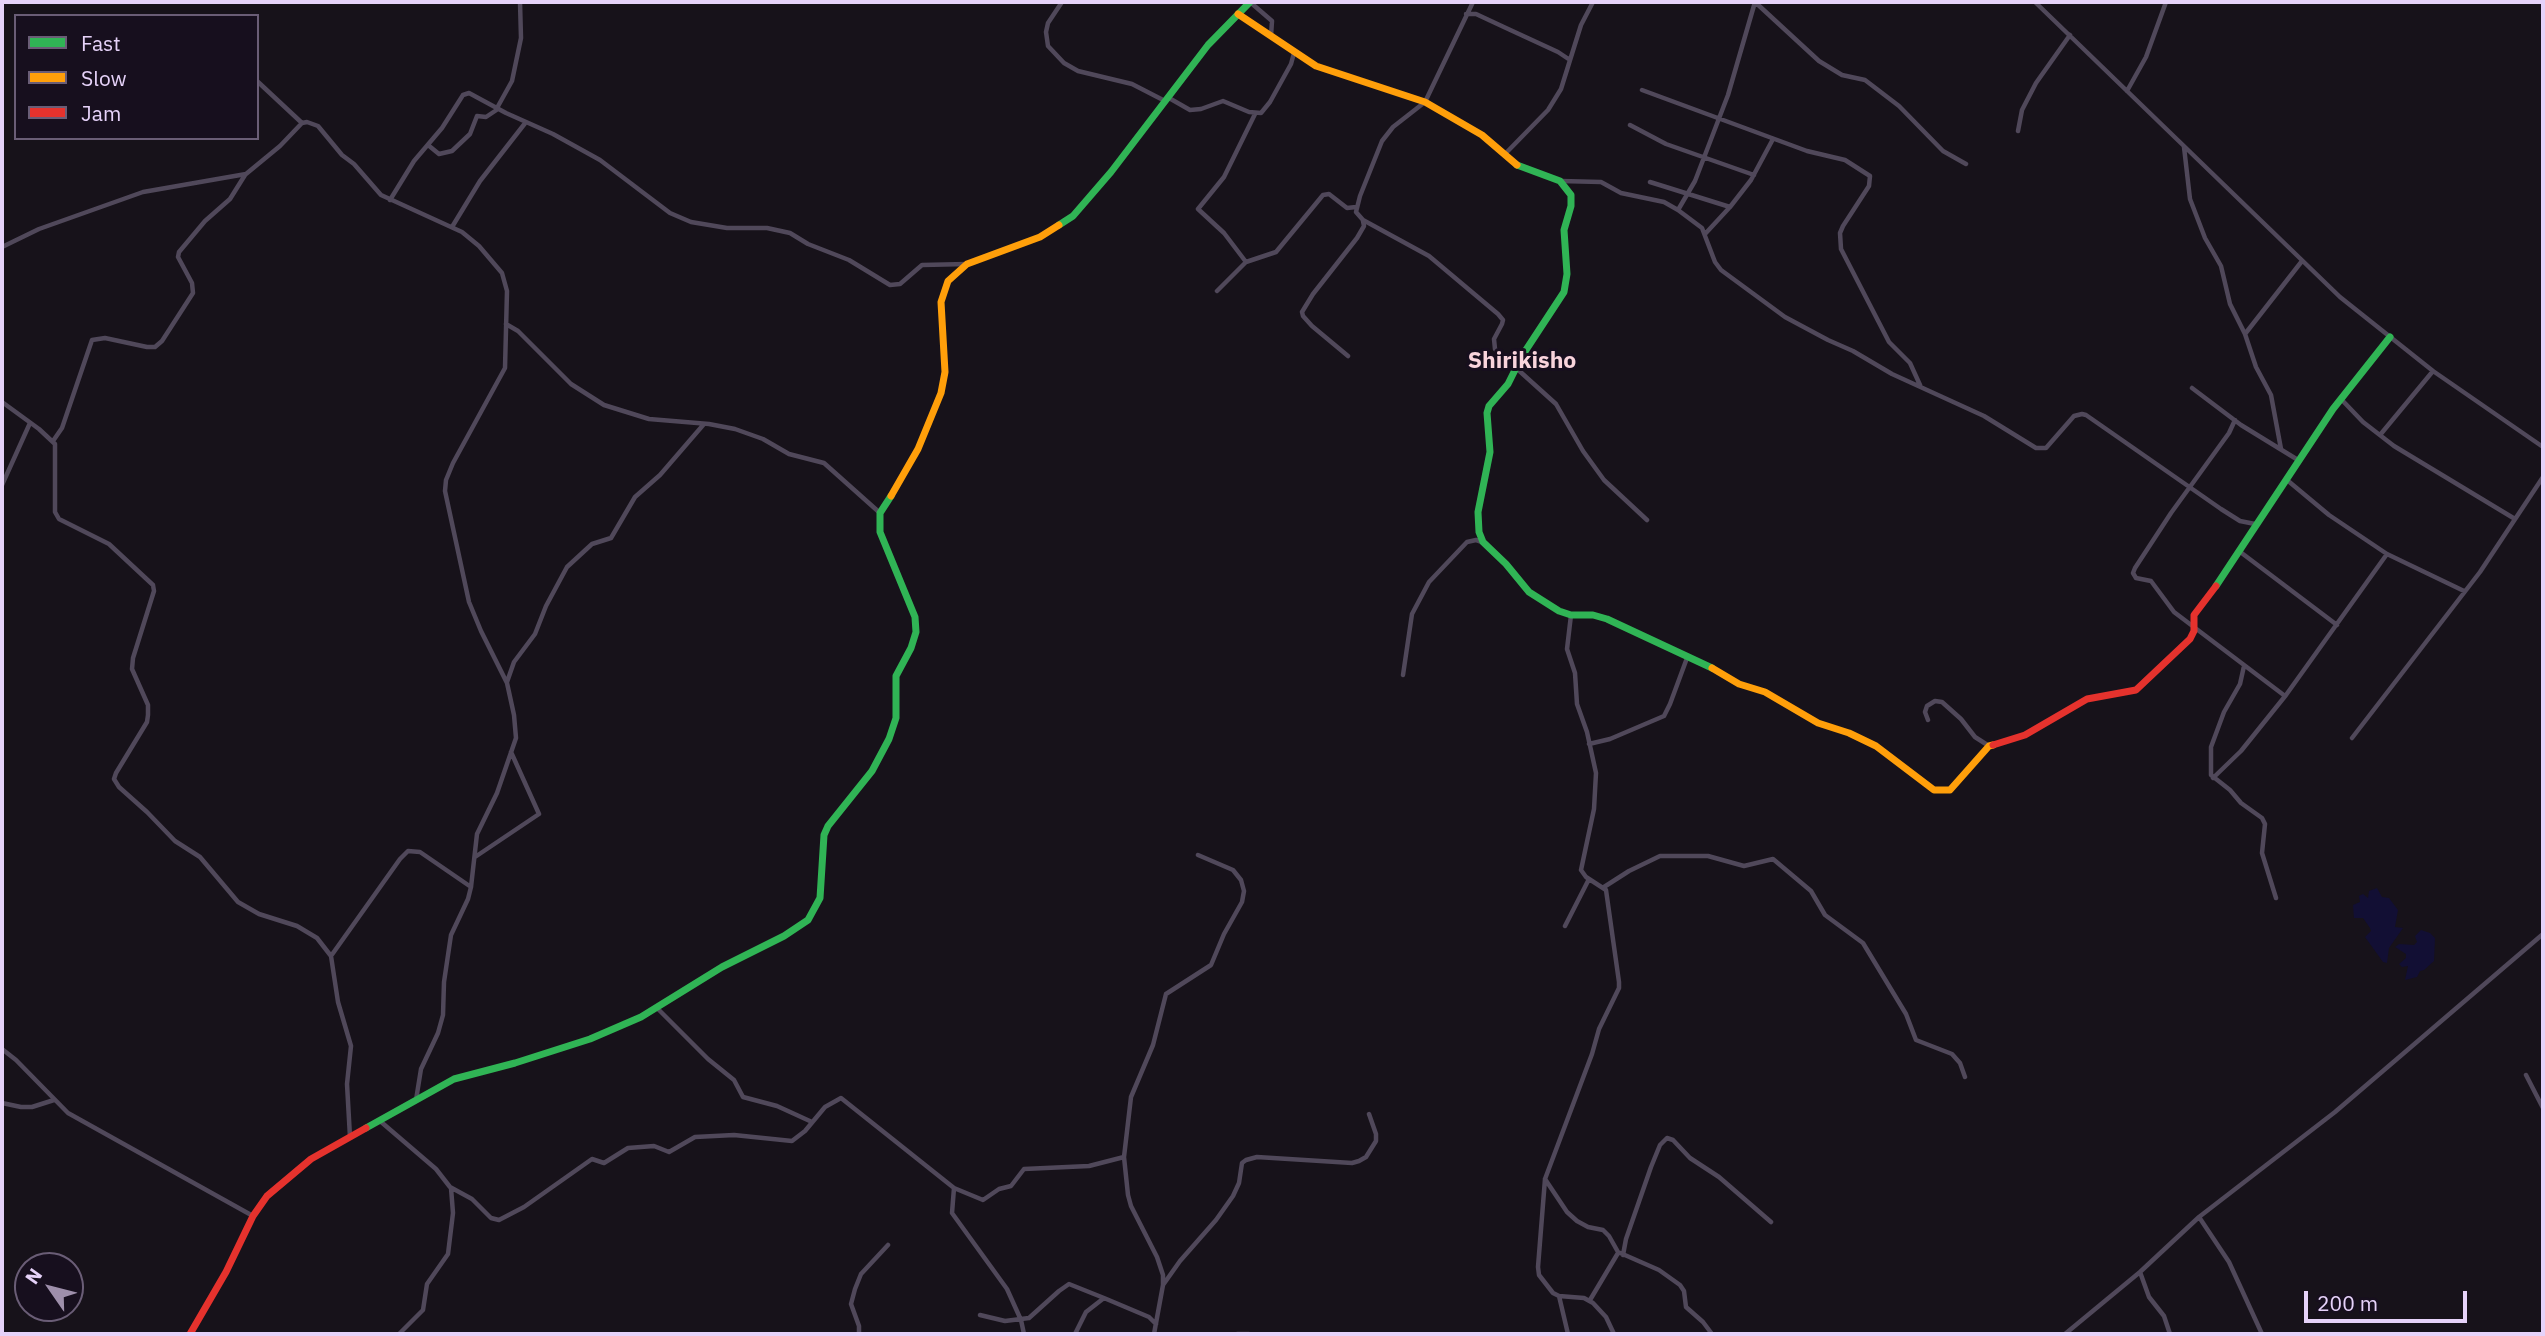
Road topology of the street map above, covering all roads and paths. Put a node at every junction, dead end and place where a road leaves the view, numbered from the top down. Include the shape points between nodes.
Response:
1 (520, 2) edge
2 (1062, 2) edge
3 (1250, 2) edge
4 (1593, 2) edge
5 (1755, 2) edge
6 (2035, 2) edge
7 (2166, 2) edge
8 (1472, 3) edge
9 (1238, 14) junction
10 (1466, 14) junction
11 (1476, 14) junction
12 (2070, 36) junction
13 (1270, 37) junction
14 (1294, 53) junction
15 (1570, 60) junction
16 (259, 82) edge
17 (1642, 90) dead end
18 (2127, 91) junction
19 (1167, 100) junction
20 (1425, 102) junction
21 (498, 108) junction
22 (1255, 114) junction
23 (1719, 119) junction
24 (526, 122) junction
25 (302, 123) junction
26 (1630, 125) dead end
27 (2018, 131) dead end
28 (1773, 139) junction
29 (428, 145) junction
30 (2184, 146) junction
31 (1504, 155) junction
32 (1705, 158) junction
33 (1966, 164) dead end
34 (246, 174) junction
35 (1754, 175) junction
36 (1560, 181) junction
37 (1650, 182) dead end
38 (1688, 194) junction
39 (390, 200) junction
40 (1356, 207) junction
41 (1730, 207) junction
42 (1678, 210) junction
43 (1363, 220) junction
44 (451, 227) junction
45 (1705, 234) junction
46 (2, 247) edge
47 (2302, 261) junction
48 (1246, 262) junction
49 (967, 264) junction
50 (1217, 291) dead end
51 (506, 324) junction
52 (2245, 334) junction
53 (2390, 337) junction
54 (1349, 356) dead end
55 (1515, 368) junction
56 (2433, 371) junction
57 (1920, 385) junction
58 (2192, 388) dead end
59 (2341, 399) junction
60 (2, 402) edge
61 (2235, 420) junction
62 (30, 423) junction
63 (704, 424) junction
64 (2380, 435) junction
65 (53, 441) junction
66 (2543, 447) edge
67 (2281, 449) junction
68 (2298, 460) junction
69 (2543, 477) edge
70 (2287, 480) junction
71 (2, 485) edge
72 (2191, 488) junction
73 (880, 513) junction
74 (2515, 519) junction
75 (1647, 520) dead end
76 (2255, 524) junction
77 (1483, 542) junction
78 (2239, 551) junction
79 (2387, 554) junction
80 (2464, 591) junction
81 (1571, 615) junction
82 (2337, 625) junction
83 (2193, 627) junction
84 (1687, 658) junction
85 (2244, 665) junction
86 (1403, 675) dead end
87 (507, 683) junction
88 (2285, 696) junction
89 (1928, 720) dead end
90 (2352, 738) dead end
91 (1589, 744) junction
92 (1989, 746) junction
93 (511, 752) junction
94 (2213, 778) junction
95 (1198, 855) dead end
96 (475, 858) junction
97 (1589, 879) junction
98 (471, 887) junction
99 (1604, 887) junction
100 (2276, 898) dead end
101 (1565, 926) dead end
102 (2543, 934) edge
103 (331, 956) junction
104 (657, 1008) junction
105 (2, 1049) edge
106 (2526, 1075) dead end
107 (1965, 1077) dead end
108 (54, 1100) junction
109 (416, 1100) junction
110 (2, 1103) edge
111 (2543, 1108) edge
112 (1369, 1114) dead end
113 (378, 1120) junction
114 (812, 1122) junction
115 (350, 1137) junction
116 (1124, 1157) junction
117 (1545, 1179) junction
118 (450, 1188) junction
119 (954, 1188) junction
120 (253, 1216) junction
121 (2199, 1217) junction
122 (1771, 1222) dead end
123 (888, 1245) dead end
124 (1620, 1254) junction
125 (2140, 1272) junction
126 (1163, 1285) junction
127 (1559, 1296) junction
128 (1104, 1298) junction
129 (1590, 1300) junction
130 (980, 1315) dead end
131 (1021, 1320) junction
132 (1156, 1325) junction
133 (190, 1334) edge
134 (399, 1334) edge
135 (859, 1334) edge
136 (1024, 1334) edge
137 (1076, 1334) edge
138 (1154, 1334) edge
139 (1237, 1334) edge
140 (1249, 1334) edge
141 (1568, 1334) edge
142 (1614, 1334) edge
143 (1712, 1334) edge
144 (2065, 1334) edge
145 (2170, 1334) edge
146 (2262, 1334) edge

1 - 21 street via 520,38 512,81
2 - 19 street via 1048,23 1046,40 1064,63
3 - 9 street
3 - 13 street via 1272,21
4 - 15 street
5 - 23 street
5 - 33 street via 1819,61 1842,75 1865,80 1899,106 1943,151
6 - 12 street
7 - 18 street via 2146,57
8 - 10 street
8 - 11 street
9 - 13 street
9 - 19 street
10 - 11 street
10 - 20 street
11 - 15 street
12 - 18 street
12 - 27 street via 2036,83 2022,110
13 - 14 street
14 - 20 street via 1316,66
14 - 22 street via 1265,111
15 - 31 street via 1548,110
16 - 25 street
17 - 23 street
18 - 30 street
19 - 22 street via 1190,110 1223,102
19 - 49 street via 1073,216 1048,234
20 - 31 street via 1482,135
20 - 40 street via 1382,141
21 - 24 street
21 - 29 street via 486,117 477,116 470,134 452,151 441,154
21 - 29 street via 466,93
22 - 48 street via 1224,177 1198,209
23 - 28 street
23 - 32 street
24 - 44 street
24 - 49 street via 600,160 670,213 691,222 790,233 890,285 900,284 922,265
25 - 34 street
25 - 39 street via 317,126 373,188
26 - 32 street
28 - 35 street
28 - 57 street via 1845,160 1870,176 1869,186 1840,233 1841,249 1889,342 1910,363
29 - 39 street
30 - 47 street
30 - 52 street via 2190,199
31 - 36 street via 1529,172
32 - 35 street
32 - 38 street
34 - 46 street via 143,192
34 - 65 street via 230,199 178,254 193,293 162,341 147,347 105,338 93,340 62,429
35 - 41 street
36 - 42 street via 1601,182 1620,193
36 - 55 street via 1572,201 1564,230 1566,284
37 - 38 street
38 - 41 street
38 - 42 street
39 - 44 street
40 - 43 street
40 - 48 street via 1348,208 1329,194 1323,195 1276,252
41 - 45 street
42 - 45 street via 1698,223
43 - 54 street via 1357,238 1302,312
43 - 55 street via 1429,256 1498,314 1503,324 1493,344
44 - 51 street via 480,246 502,274 508,290
45 - 57 street via 1721,270 1760,300
47 - 52 street
47 - 53 street
48 - 50 street
49 - 73 street via 948,281 941,296 945,372 941,393 919,449
51 - 63 street via 519,331 571,384 604,405 649,419
51 - 87 street via 505,368 453,463 445,491 469,602
52 - 67 street via 2271,395
53 - 56 street
53 - 59 street
55 - 75 street via 1556,404 1604,480
55 - 77 street via 1487,413 1490,452 1478,512
56 - 64 street
56 - 66 street
57 - 72 street via 2040,449 2074,416 2086,415
58 - 61 street
59 - 64 street
59 - 68 street
60 - 62 street
61 - 67 street
61 - 72 street
62 - 65 street
62 - 71 street
63 - 73 street via 750,434 824,463
63 - 87 street via 635,497 611,538 592,544 567,567
64 - 74 street
65 - 103 street via 57,447 55,512 59,519 109,544 148,578 154,591 132,669 148,715 114,779 175,841 200,857 237,902 298,926 317,938
67 - 68 street
68 - 70 street
69 - 74 street
70 - 76 street
70 - 79 street
72 - 76 street via 2240,521
72 - 83 street via 2133,573 2156,585 2174,612
73 - 104 street via 880,532 915,617 916,632 896,676 896,718 889,739 872,771 824,835 822,884 815,910 798,929 722,967
74 - 80 street
76 - 78 street
77 - 81 street via 1529,592
77 - 86 street via 1467,542 1429,582 1412,614
78 - 82 street
78 - 83 street via 2194,615
79 - 80 street
79 - 82 street
80 - 90 street
81 - 84 street via 1599,616
81 - 91 street via 1567,649
82 - 88 street
83 - 85 street
83 - 92 street via 2190,639 2136,690 2087,699 2025,736
84 - 91 street via 1664,716
84 - 92 street via 1765,692 1818,723 1876,746 1934,789 1950,790
85 - 88 street
85 - 94 street via 2211,747
87 - 93 street via 516,725
88 - 94 street
89 - 92 street via 1927,706 1942,702
91 - 97 street via 1596,795 1581,864
93 - 96 street via 477,834
93 - 96 street via 539,814
94 - 100 street via 2262,818 2262,853
95 - 116 street via 1233,870 1244,886 1244,897 1211,965 1165,997 1153,1045 1131,1097
96 - 98 street
97 - 99 street
97 - 101 street
98 - 103 street via 420,852 408,851
98 - 109 street via 451,934 443,1016 421,1069
99 - 107 street via 1660,856 1708,856 1744,866 1773,859 1811,891 1828,918 1863,943 1906,1014 1916,1040 1952,1054
99 - 117 street via 1619,988 1599,1029
102 - 121 street via 2335,1112
103 - 115 street via 351,1046 347,1084
104 - 109 street via 590,1039 454,1079
104 - 114 street via 734,1080 743,1097 776,1105
105 - 108 street
106 - 111 street
108 - 110 street via 32,1107
108 - 120 street via 99,1132
109 - 113 street
112 - 126 street via 1376,1141 1359,1161 1257,1157 1242,1163 1234,1196
113 - 115 street
113 - 118 street via 436,1169
114 - 118 street via 786,1142 734,1135 695,1137 669,1152 654,1146 628,1148 604,1163 592,1159 499,1220
114 - 119 street via 832,1101 845,1100
115 - 120 street via 287,1177
116 - 119 street via 1089,1166 1024,1169 1011,1186 983,1200
116 - 126 street via 1131,1206 1161,1266
117 - 124 street via 1572,1217 1603,1230
117 - 127 street via 1538,1267 1544,1283
118 - 134 street via 453,1213 448,1254 427,1284 423,1310
119 - 131 street via 952,1213 1006,1289
120 - 133 street
121 - 125 street
121 - 146 street via 2229,1262
122 - 124 street via 1667,1138 1651,1167
123 - 135 street via 861,1274 855,1289 851,1304
124 - 129 street
124 - 143 street via 1659,1270 1680,1285 1686,1307
125 - 144 street
125 - 145 street
126 - 132 street
127 - 129 street
127 - 141 street
128 - 131 street via 1069,1284
128 - 132 street via 1149,1317
128 - 137 street via 1086,1312
129 - 142 street
130 - 131 street via 996,1321
131 - 136 street
132 - 138 street
139 - 140 street

